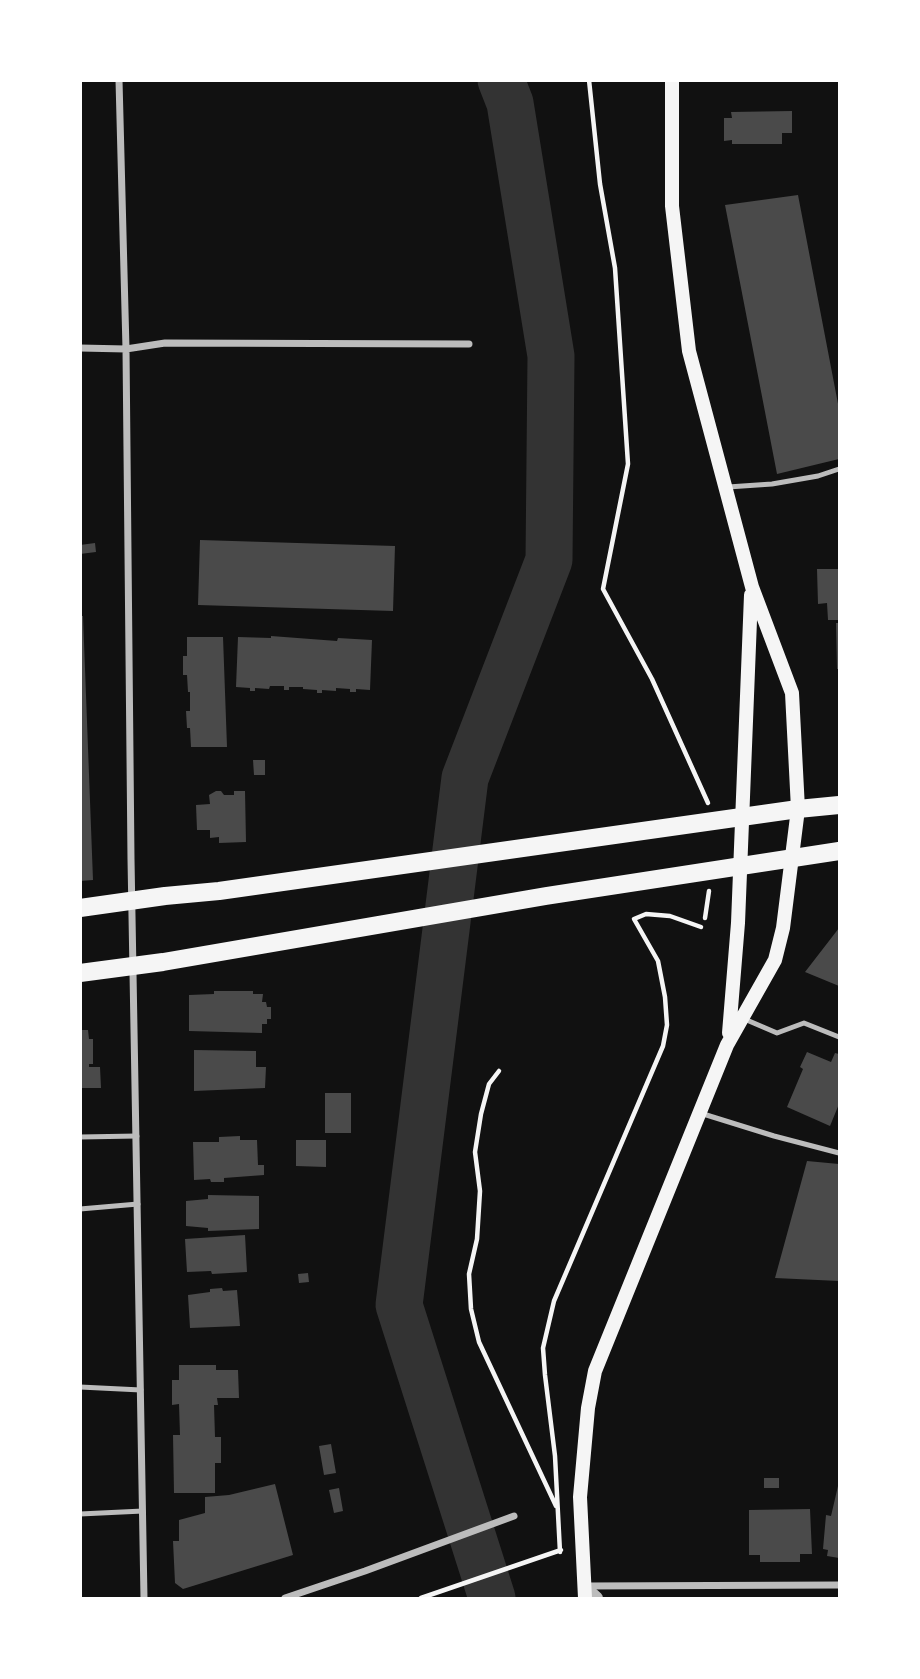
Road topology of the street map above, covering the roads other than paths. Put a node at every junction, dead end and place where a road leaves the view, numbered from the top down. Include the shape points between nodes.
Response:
1 (119, 80) edge
2 (672, 80) edge
3 (469, 344) dead end
4 (80, 348) edge
5 (126, 349) junction
6 (839, 469) edge
7 (725, 487) junction
8 (752, 587) junction
9 (839, 805) edge
10 (798, 808) junction
11 (743, 816) junction
12 (839, 851) edge
13 (793, 857) junction
14 (739, 867) junction
15 (133, 900) junction
16 (80, 908) edge
17 (134, 965) junction
18 (80, 973) edge
19 (742, 1018) junction
20 (839, 1037) edge
21 (727, 1045) junction
22 (700, 1113) junction
23 (136, 1136) junction
24 (80, 1137) edge
25 (839, 1153) edge
26 (138, 1204) junction
27 (80, 1209) edge
28 (80, 1387) edge
29 (141, 1390) junction
30 (143, 1511) junction
31 (80, 1514) edge
32 (514, 1516) dead end
33 (839, 1585) edge
34 (584, 1592) edge
35 (144, 1598) edge
36 (285, 1598) edge
37 (597, 1598) edge

1 - 5 street
2 - 7 main road via 672,206 689,351
3 - 5 street via 165,343
4 - 5 street
5 - 15 street
6 - 7 lane via 772,484
7 - 8 main road
8 - 10 main road via 792,693
8 - 11 main road
9 - 10 main road
10 - 11 main road
10 - 13 main road
11 - 14 main road
11 - 15 main road
12 - 13 main road
13 - 14 main road
13 - 19 main road via 775,960
14 - 17 main road
14 - 21 main road
15 - 16 main road
15 - 17 street
17 - 18 main road
17 - 23 street
19 - 20 lane via 777,1033 804,1023
19 - 21 main road
21 - 22 main road
22 - 25 lane
22 - 34 main road via 595,1371 580,1497
23 - 24 lane
23 - 26 street
26 - 27 lane
26 - 29 street
28 - 29 lane
29 - 30 street
30 - 31 lane
30 - 35 street
32 - 36 street
33 - 34 street
34 - 37 street

